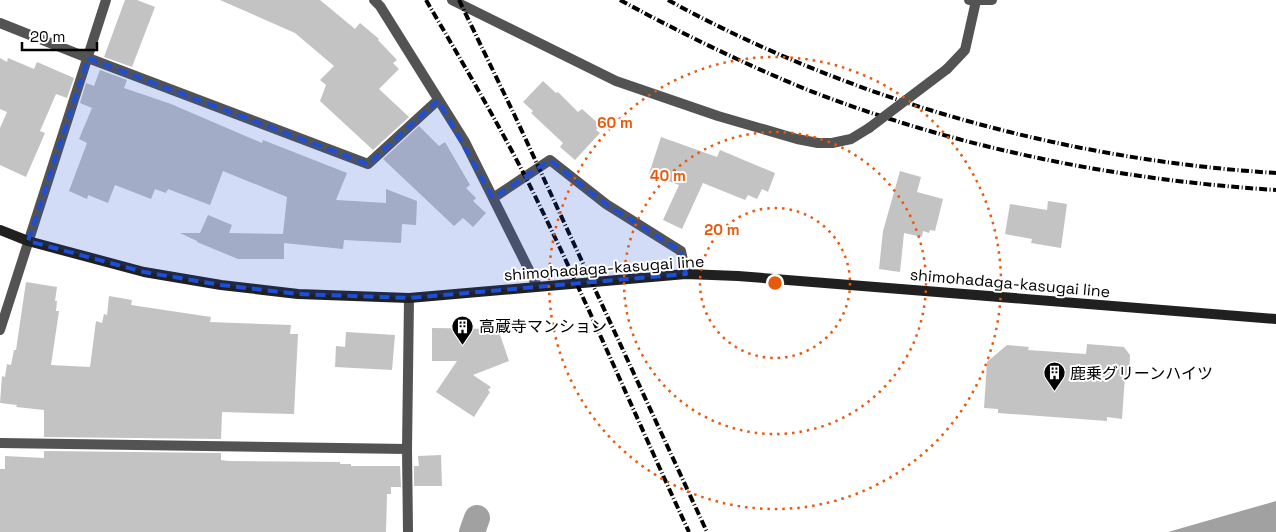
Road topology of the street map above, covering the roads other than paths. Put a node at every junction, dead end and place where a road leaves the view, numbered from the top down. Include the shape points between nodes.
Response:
1 (106, 0) edge
2 (374, 0) edge
3 (452, 0) edge
4 (972, 0) edge
5 (992, 0) edge
6 (0, 23) edge
7 (88, 58) junction
8 (438, 100) junction
9 (493, 198) junction
10 (0, 230) edge
11 (28, 241) junction
12 (686, 274) junction
13 (537, 286) junction
14 (409, 298) junction
15 (1276, 319) edge
16 (0, 330) edge
17 (0, 443) edge
18 (407, 449) junction
19 (408, 532) edge

1 - 7 street
2 - 8 street
3 - 4 street, bridge via 616,81 797,139 832,143 851,139 869,128 947,68 965,50
4 - 5 street
6 - 7 street
7 - 8 street via 368,164
7 - 11 street
8 - 9 street via 465,142
9 - 12 street via 550,160 606,204 681,251
9 - 13 street
10 - 11 main road, shimohadaga-kasugai line
11 - 14 main road, shimohadaga-kasugai line via 144,272 221,285 298,294
11 - 16 street
12 - 13 main road, shimohadaga-kasugai line
12 - 15 main road, shimohadaga-kasugai line
13 - 14 main road, shimohadaga-kasugai line
14 - 18 street
17 - 18 street
18 - 19 street

